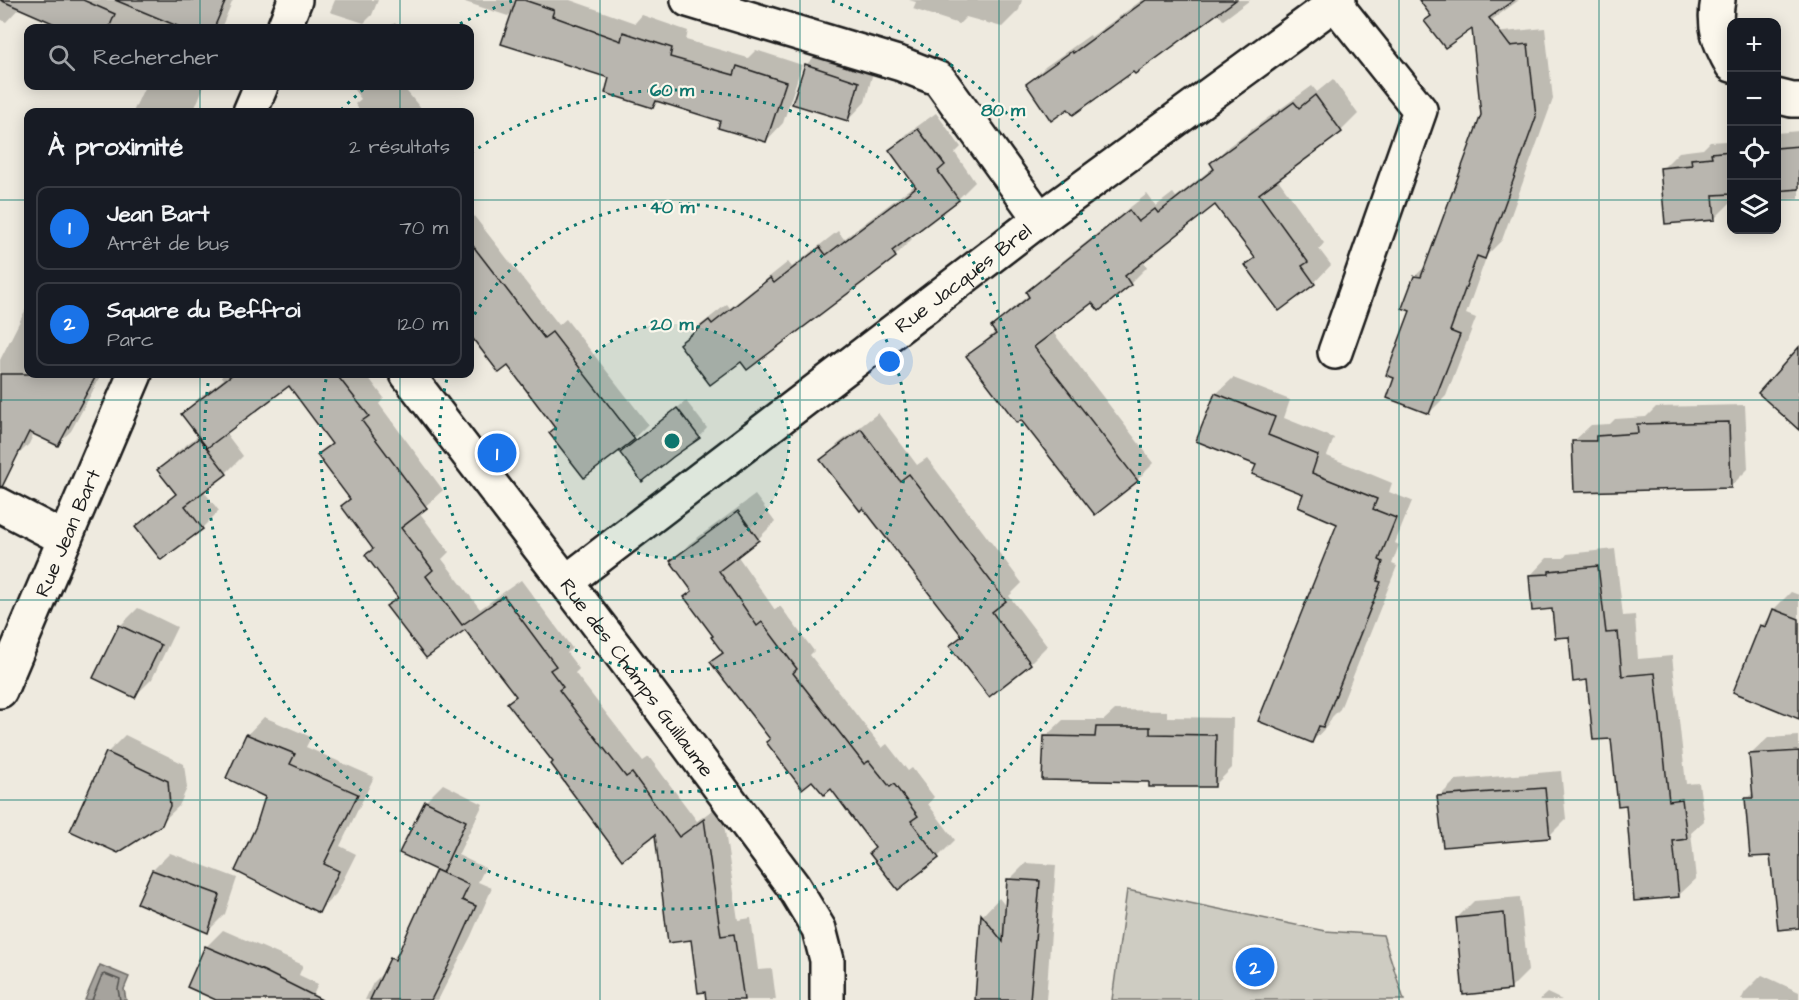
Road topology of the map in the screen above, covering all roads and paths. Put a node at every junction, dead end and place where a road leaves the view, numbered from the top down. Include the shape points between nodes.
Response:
1 (295, 0) edge
2 (688, 0) edge
3 (1718, 0) edge
4 (1335, 1) edge
5 (286, 24) edge
6 (1727, 57) edge
7 (259, 90) edge
8 (1781, 97) edge
9 (1799, 100) edge
10 (252, 108) edge
11 (1040, 219) junction
12 (1335, 352) dead end
13 (133, 378) edge
14 (410, 378) edge
15 (0, 505) edge
16 (65, 539) junction
17 (566, 582) junction
18 (0, 691) edge
19 (827, 1000) edge

1 - 5 street
2 - 11 street via 939,79
3 - 6 street via 1715,14 1719,41
4 - 11 street, Rue Jacques Brel
4 - 12 street, Rue Jacques Brel via 1420,110
7 - 10 street
8 - 9 street
11 - 17 street, Rue Jacques Brel
13 - 16 street, Rue Jean Bart
14 - 17 street, Rue des Champs Guillaume
15 - 16 street
16 - 18 street, Rue Jean Bart
17 - 19 street, Rue des Champs Guillaume via 793,886 819,929 826,960

